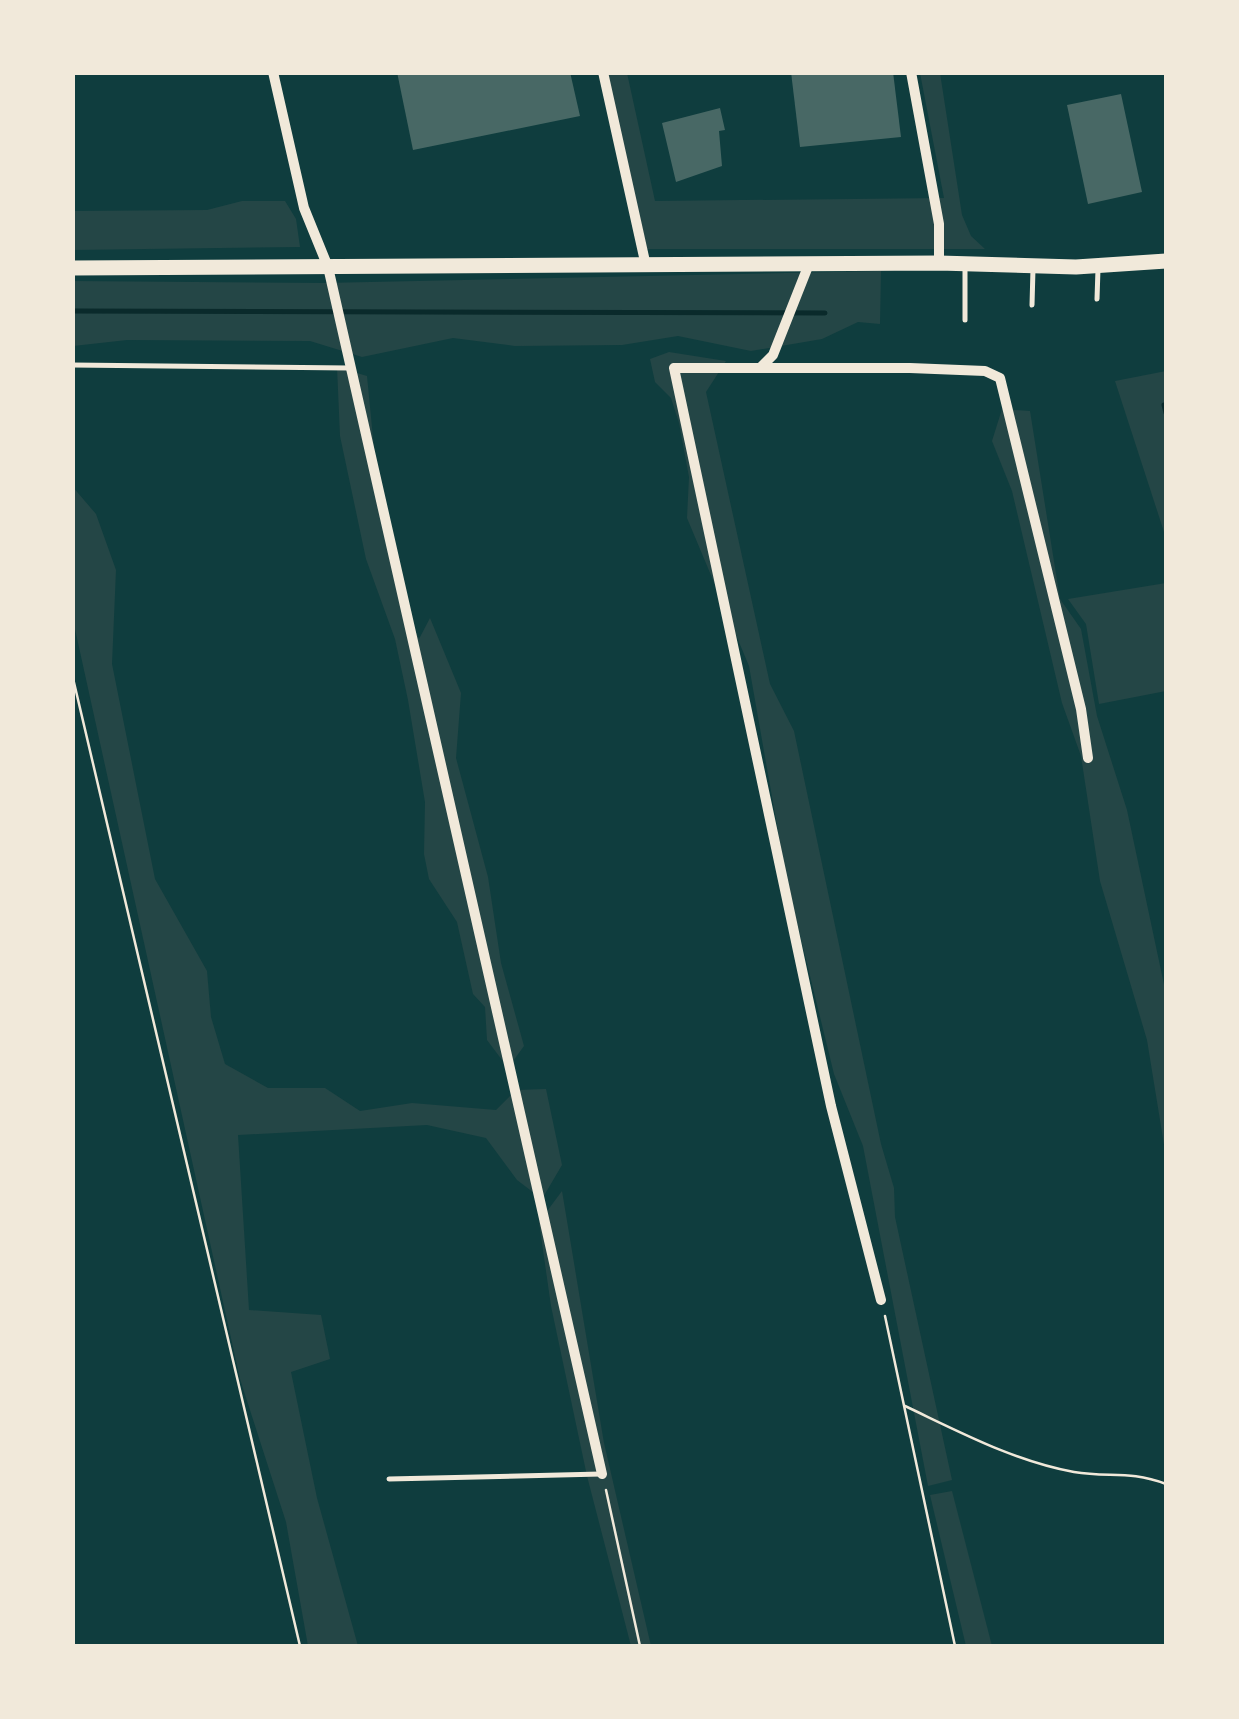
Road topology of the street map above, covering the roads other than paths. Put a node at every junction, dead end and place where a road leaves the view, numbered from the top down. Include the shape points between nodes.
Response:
1 (272, 72) edge
2 (603, 72) edge
3 (911, 72) edge
4 (1166, 248) edge
5 (1166, 261) edge
6 (939, 263) junction
7 (809, 264) junction
8 (965, 264) junction
9 (1133, 265) junction
10 (646, 266) junction
11 (1034, 266) junction
12 (1098, 266) junction
13 (328, 267) junction
14 (72, 268) edge
15 (1166, 274) edge
16 (1096, 298) dead end
17 (1032, 304) dead end
18 (965, 320) dead end
19 (72, 365) edge
20 (350, 368) junction
21 (760, 368) junction
22 (1088, 758) dead end
23 (881, 1300) road end
24 (602, 1474) joint
25 (389, 1479) dead end

1 - 13 street via 304,208
2 - 10 street
3 - 6 street via 939,224
4 - 9 main road
5 - 9 main road
6 - 7 main road
6 - 8 main road
7 - 10 main road
7 - 21 street via 773,354
8 - 11 main road
8 - 18 lane
9 - 12 main road
9 - 15 main road
10 - 13 main road
11 - 12 main road
11 - 17 lane
12 - 16 lane
13 - 14 main road
13 - 20 street
19 - 20 lane
20 - 24 street
21 - 22 street via 928,369 1000,378
21 - 23 street via 674,368 831,1106
24 - 25 lane

